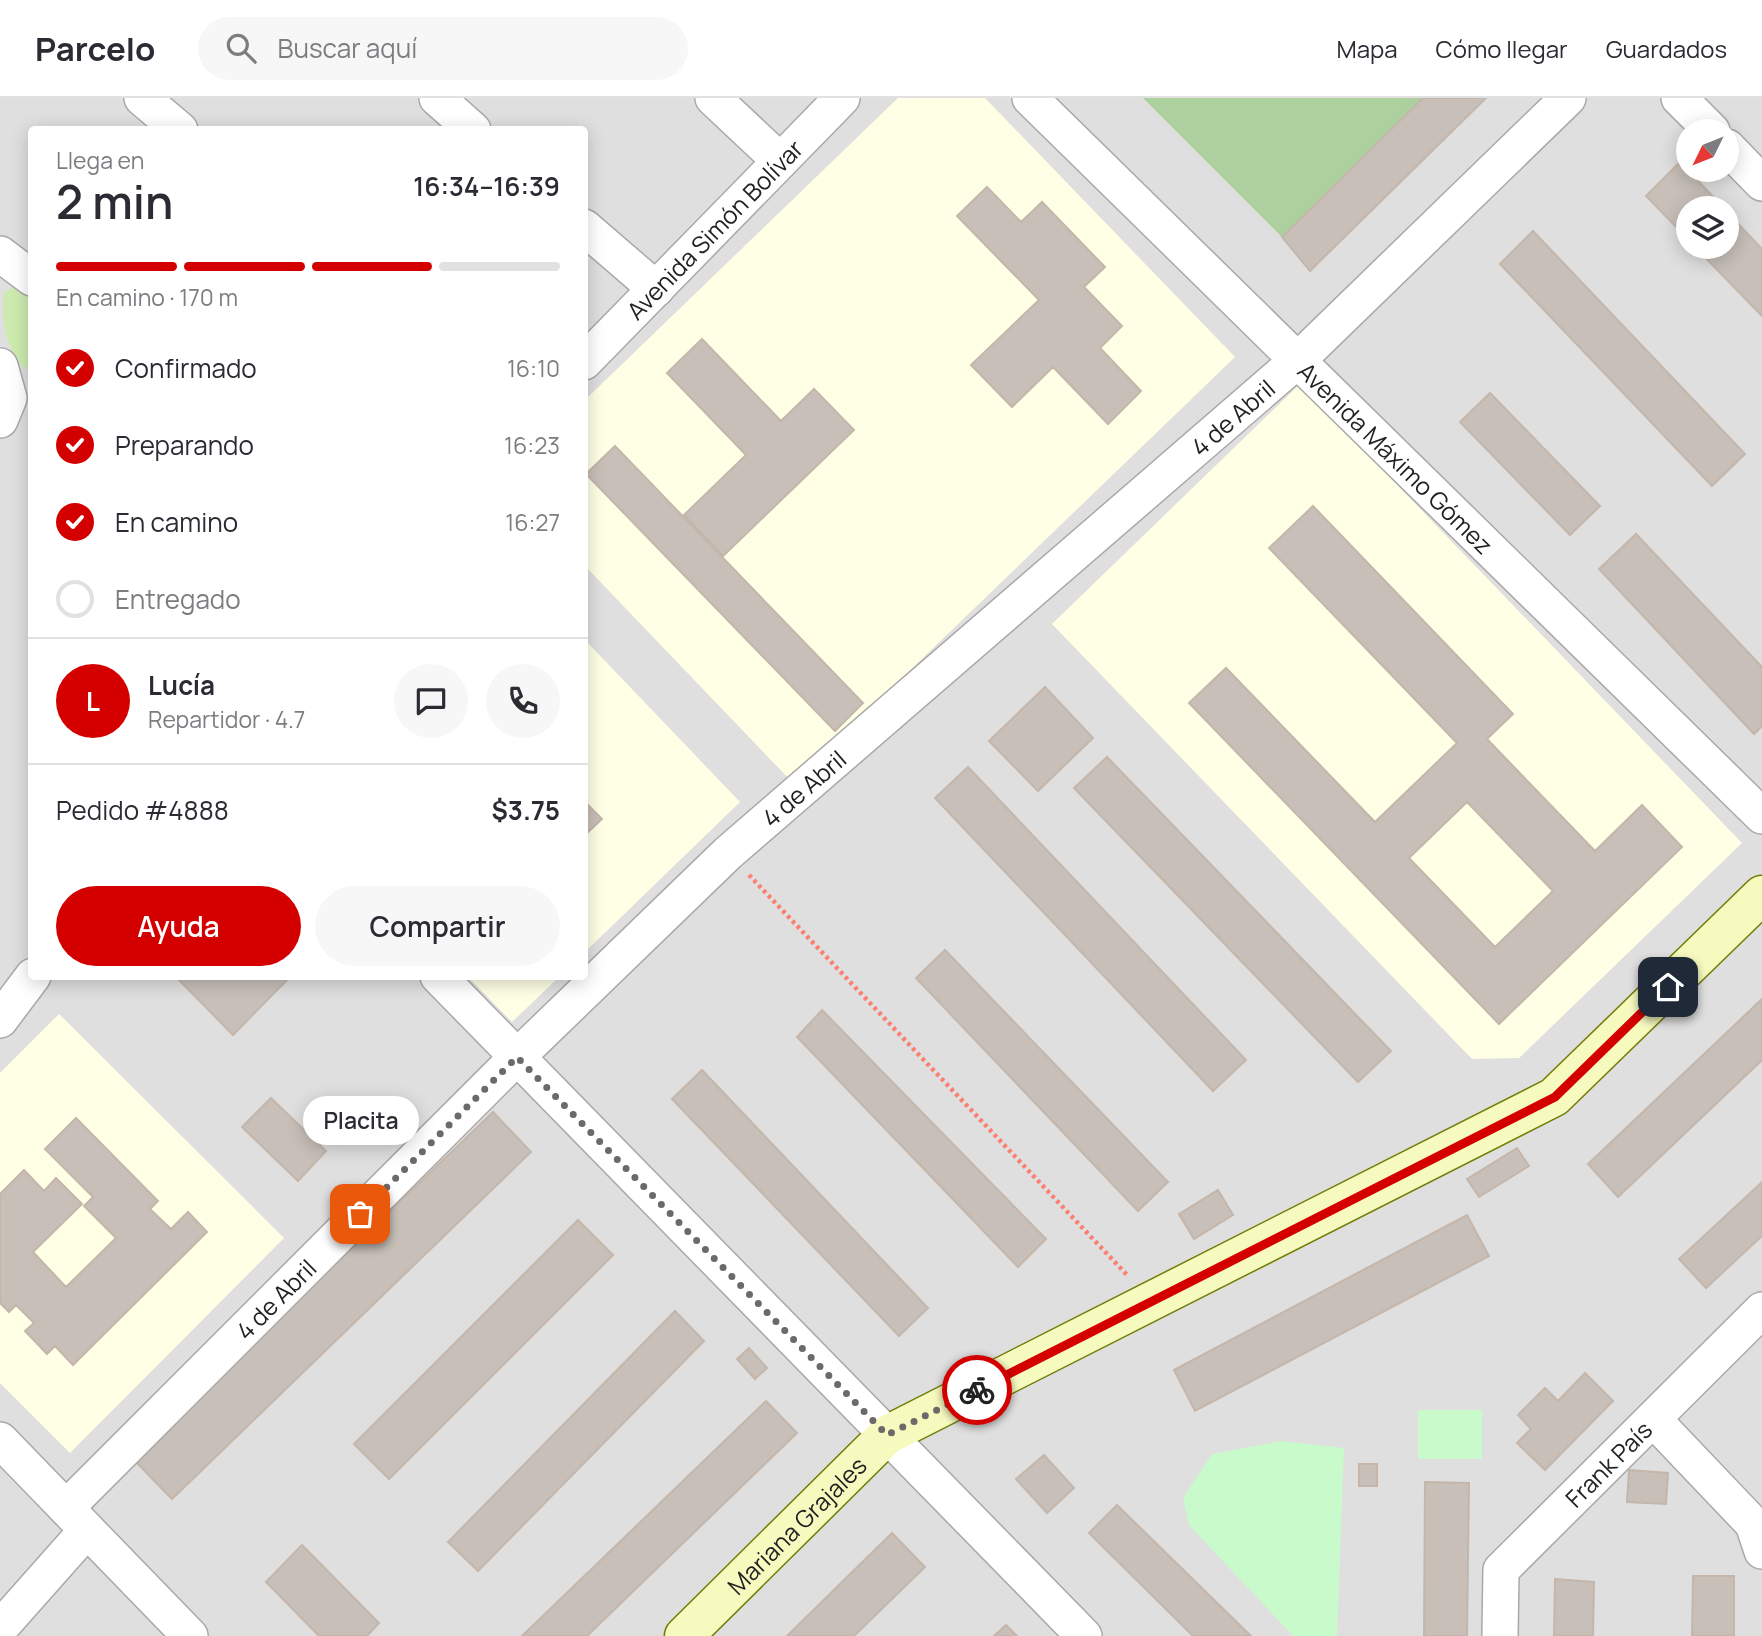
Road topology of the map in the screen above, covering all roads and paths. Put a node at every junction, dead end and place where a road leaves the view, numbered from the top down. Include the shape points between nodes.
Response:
1 (142, 98) edge
2 (437, 98) edge
3 (713, 98) edge
4 (842, 98) edge
5 (1030, 98) edge
6 (1568, 98) edge
7 (1679, 98) edge
8 (1700, 119) edge
9 (175, 126) edge
10 (468, 126) edge
11 (1740, 160) edge
12 (780, 161) junction
13 (1762, 183) edge
14 (588, 230) edge
15 (1, 258) edge
16 (28, 275) edge
17 (656, 289) junction
18 (588, 358) edge
19 (1298, 360) junction
20 (1762, 816) edge
21 (728, 853) junction
22 (1762, 895) edge
23 (30, 980) edge
24 (442, 980) edge
25 (0, 1020) edge
26 (517, 1057) junction
27 (1152, 1302) junction
28 (1762, 1310) edge
29 (1653, 1419) junction
30 (887, 1435) junction
31 (0, 1440) edge
32 (77, 1519) junction
33 (1762, 1551) edge
34 (0, 1628) edge
35 (190, 1636) edge
36 (684, 1636) edge
37 (1084, 1636) edge
38 (1500, 1636) edge

1 - 9 street
2 - 10 street
3 - 12 street
4 - 12 street, Avenida Simón Bolívar
5 - 19 street, Avenida Máximo Gómez
6 - 19 street, 4 de Abril
7 - 8 street
11 - 13 street
12 - 17 street, Avenida Simón Bolívar
14 - 17 street
15 - 16 street
17 - 18 street, Avenida Simón Bolívar
19 - 20 street, Avenida Máximo Gómez
19 - 21 street, 4 de Abril
21 - 26 street, 4 de Abril
21 - 27 path
22 - 27 street, Mariana Grajales via 1555,1097
23 - 25 street
24 - 26 street
26 - 30 street
26 - 32 street, 4 de Abril
27 - 30 street, Mariana Grajales
28 - 29 street, Frank País
29 - 33 street via 1753,1524
29 - 38 street, Frank País via 1502,1570
30 - 36 street, Mariana Grajales
30 - 37 street
31 - 32 street
32 - 34 street, 4 de Abril
32 - 35 street

